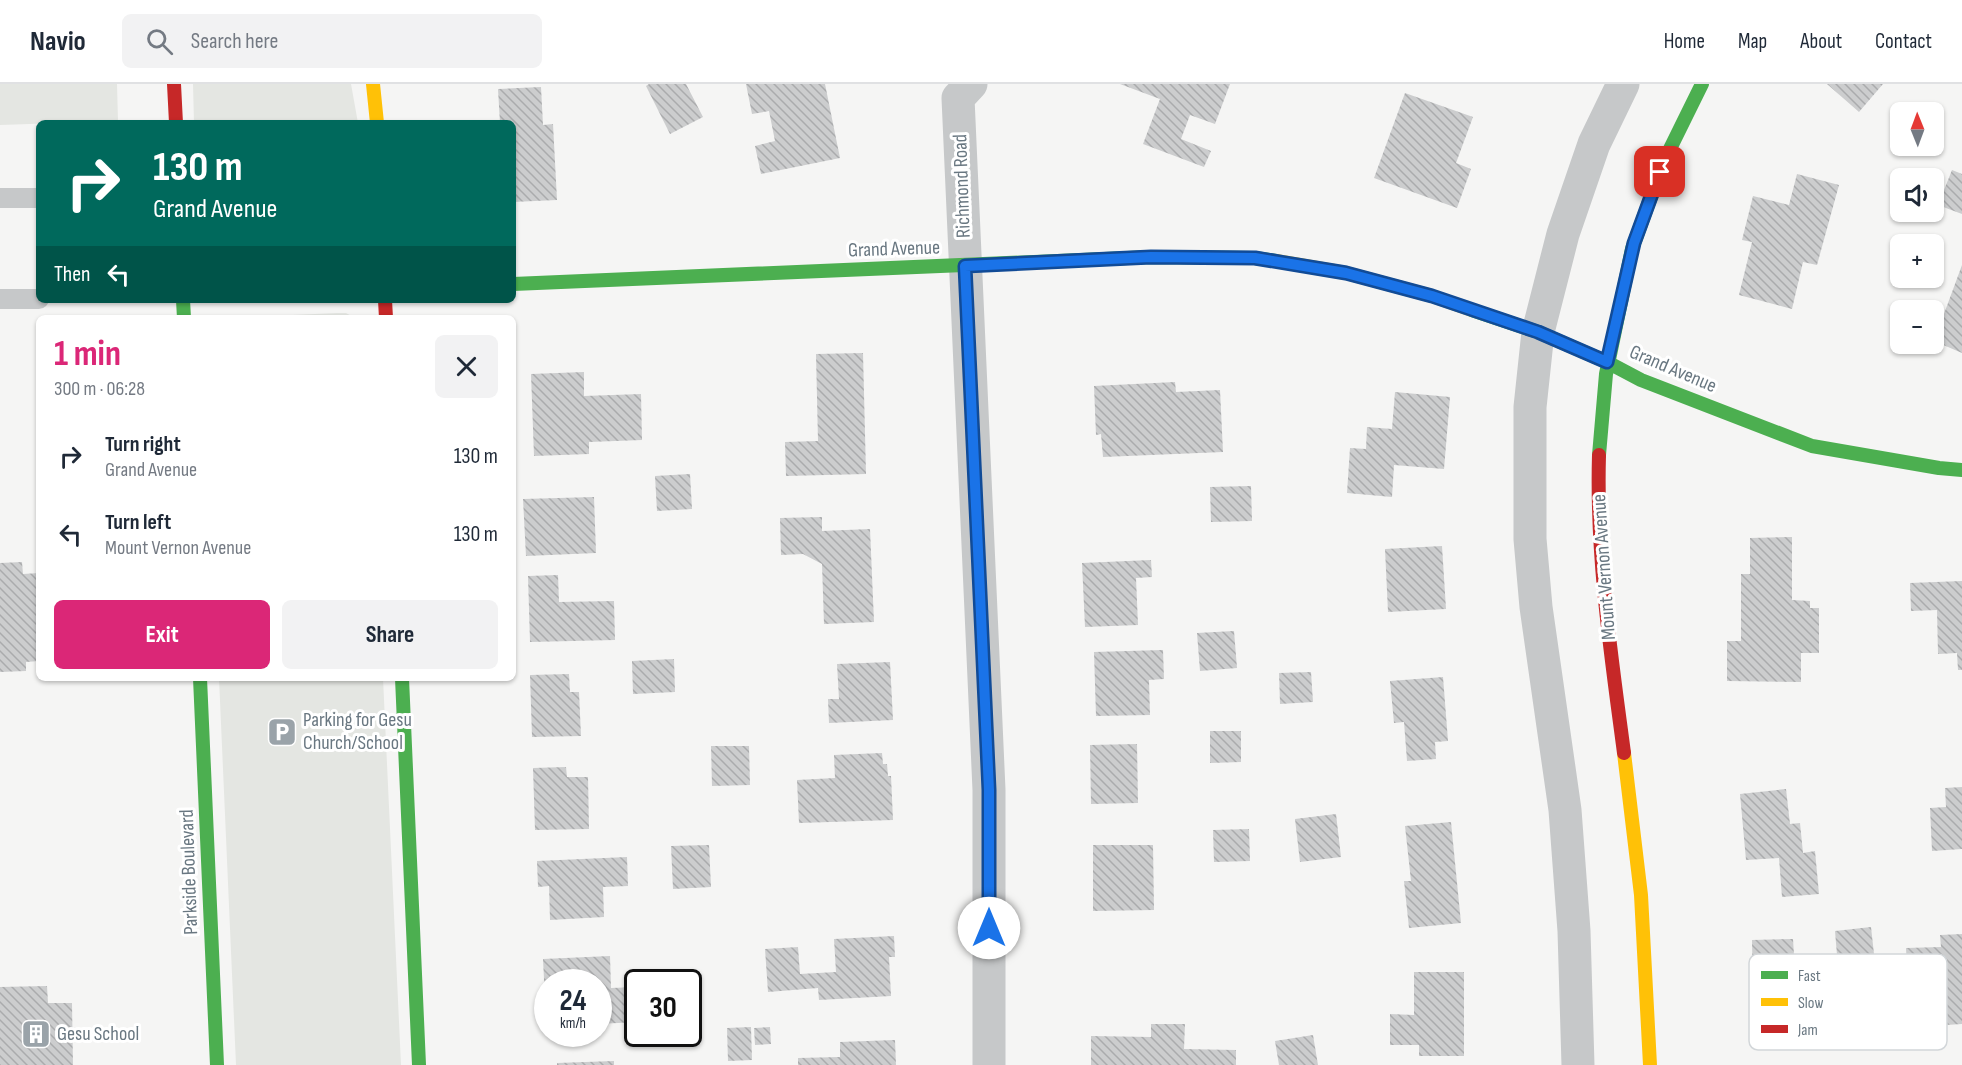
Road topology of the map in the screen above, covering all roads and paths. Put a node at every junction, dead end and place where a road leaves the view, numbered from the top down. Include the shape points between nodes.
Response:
1 (174, 84) edge
2 (373, 84) edge
3 (1623, 84) edge
4 (1702, 84) edge
5 (960, 89) edge
6 (176, 120) edge
7 (377, 120) edge
8 (0, 198) edge
9 (36, 198) edge
10 (965, 266) junction
11 (516, 284) edge
12 (0, 299) edge
13 (36, 299) edge
14 (1538, 332) junction
15 (1607, 362) junction
16 (1962, 470) edge
17 (200, 681) edge
18 (402, 681) edge
19 (217, 1065) edge
20 (419, 1065) edge
21 (989, 1065) edge
22 (1578, 1065) edge
23 (1650, 1065) edge

1 - 6 street
2 - 7 street
3 - 14 street via 1593,144 1563,234
4 - 15 street, Mount Vernon Avenue via 1660,172 1634,243
5 - 10 street, Richmond Road
8 - 9 lane
10 - 11 street, Grand Avenue
10 - 14 street, Grand Avenue via 1151,257 1255,258 1346,273 1432,296
10 - 21 street, Richmond Road via 989,790
12 - 13 lane
14 - 15 street, Grand Avenue
14 - 22 street via 1530,407 1530,539 1565,810
15 - 16 street, Grand Avenue via 1641,380 1812,446
15 - 23 street, Mount Vernon Avenue via 1599,438 1598,516 1641,888
17 - 19 street, Parkside Boulevard
18 - 20 street

